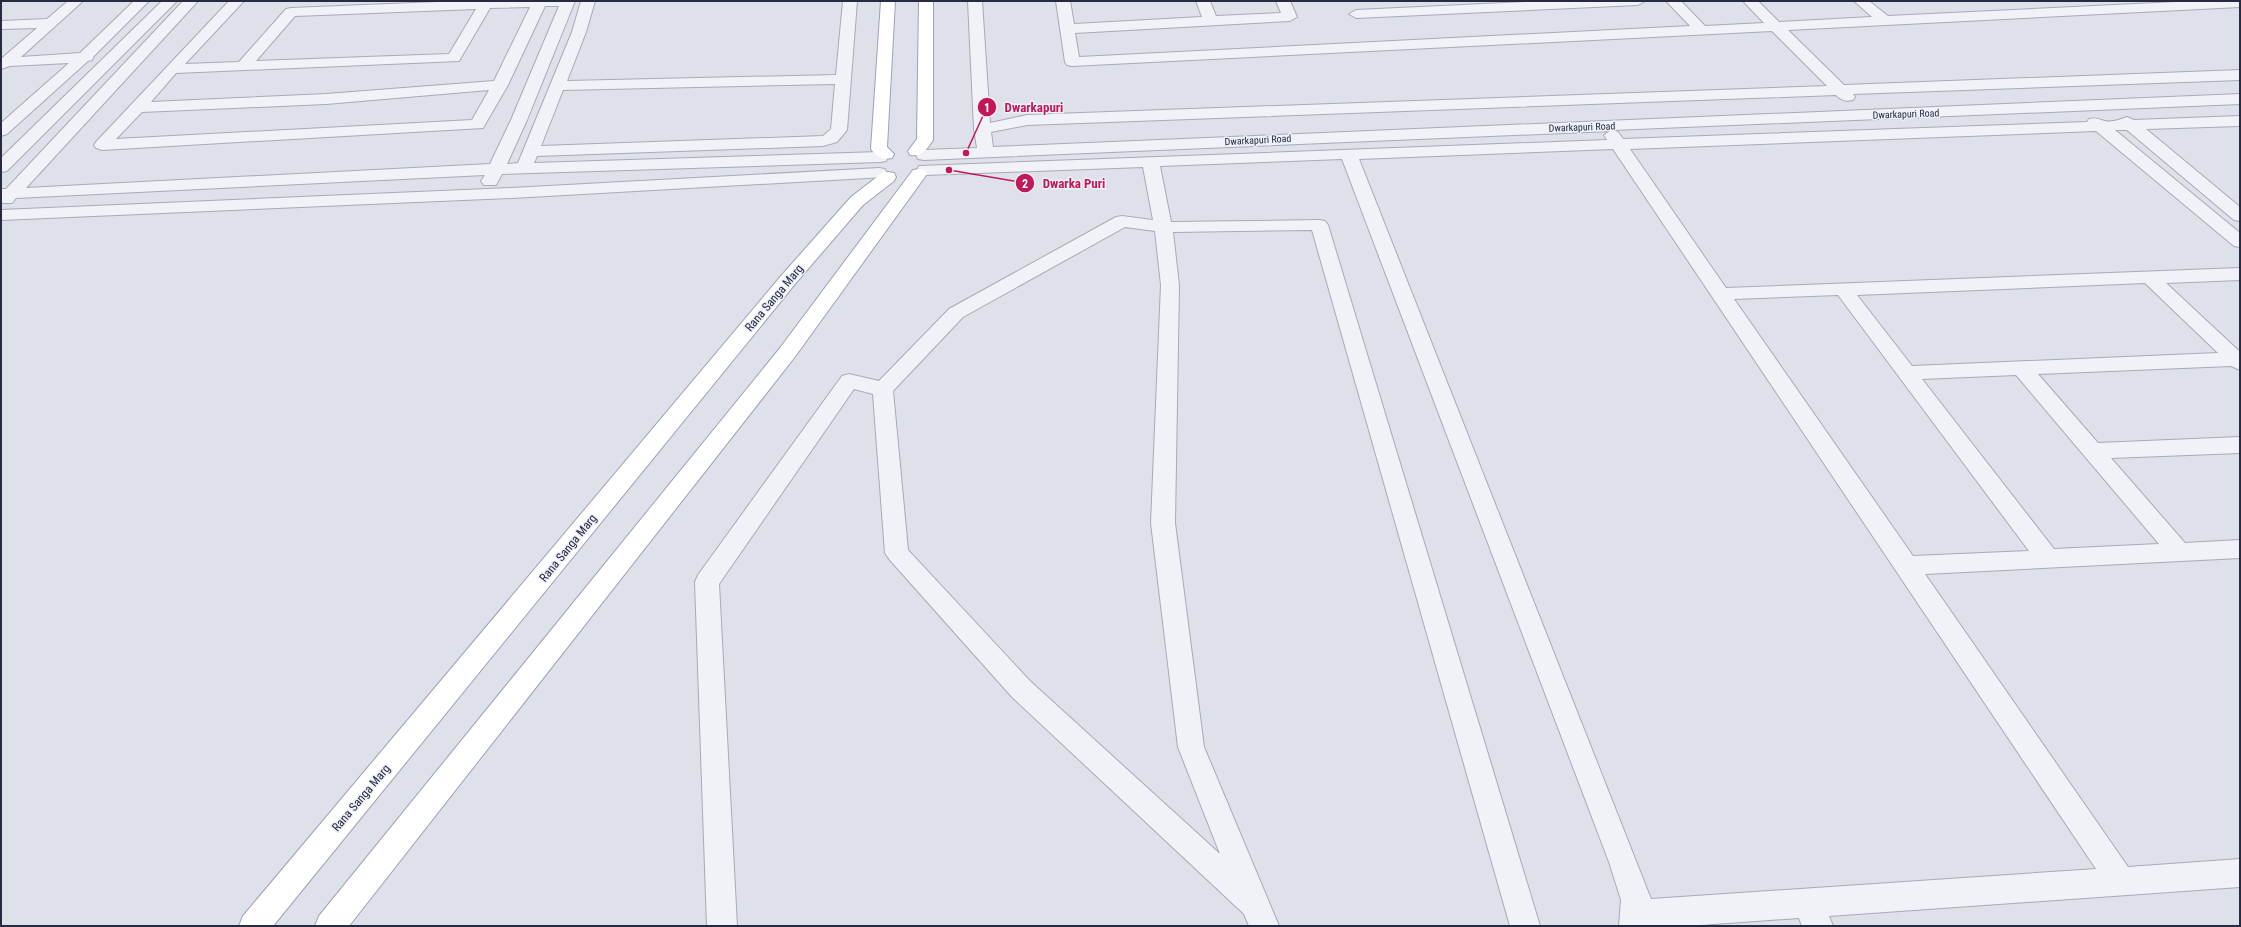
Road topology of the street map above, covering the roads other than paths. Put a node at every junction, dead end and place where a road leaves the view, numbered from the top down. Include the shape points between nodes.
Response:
1 (76, 1) edge
2 (142, 1) edge
3 (170, 1) edge
4 (191, 1) edge
5 (237, 1) edge
6 (568, 1) edge
7 (588, 1) edge
8 (850, 1) edge
9 (888, 1) edge
10 (926, 1) edge
11 (975, 1) edge
12 (1063, 1) edge
13 (1203, 1) edge
14 (1283, 1) edge
15 (1349, 1) edge
16 (1638, 1) edge
17 (1673, 1) edge
18 (1750, 1) edge
19 (1861, 1) edge
20 (2055, 1) edge
21 (540, 2) edge
22 (1556, 3) edge
23 (2240, 3) edge
24 (2139, 4) edge
25 (484, 5) junction
26 (296, 6) edge
27 (2069, 11) junction
28 (1356, 14) junction
29 (1885, 20) junction
30 (1210, 22) junction
31 (51, 24) junction
32 (1, 25) edge
33 (1775, 26) junction
34 (1067, 29) junction
35 (1701, 30) junction
36 (1297, 34) junction
37 (1372, 46) junction
38 (114, 56) junction
39 (83, 58) junction
40 (4, 65) edge
41 (243, 66) junction
42 (171, 70) junction
43 (446, 73) junction
44 (2240, 75) edge
45 (844, 79) junction
46 (500, 85) junction
47 (557, 86) junction
48 (1841, 91) junction
49 (326, 99) junction
50 (2240, 99) edge
51 (2105, 106) junction
52 (138, 107) junction
53 (2075, 107) junction
54 (1866, 116) junction
55 (2240, 121) edge
56 (2132, 125) junction
57 (1606, 126) junction
58 (2101, 127) junction
59 (982, 129) junction
60 (1, 131) edge
61 (305, 134) junction
62 (1886, 134) junction
63 (1618, 145) junction
64 (531, 151) junction
65 (986, 152) junction
66 (1349, 155) junction
67 (1151, 162) junction
68 (921, 163) junction
69 (883, 165) junction
70 (1, 167) edge
71 (522, 168) junction
72 (496, 169) junction
73 (512, 193) junction
74 (484, 194) junction
75 (5, 196) edge
76 (1, 215) edge
77 (2240, 216) edge
78 (1163, 227) junction
79 (2240, 242) edge
80 (2240, 274) edge
81 (2149, 277) junction
82 (1843, 289) junction
83 (1720, 294) junction
84 (2238, 361) edge
85 (2020, 368) junction
86 (1906, 373) junction
87 (883, 388) junction
88 (2240, 444) edge
89 (2092, 451) junction
90 (2240, 549) edge
91 (2179, 552) junction
92 (2048, 559) junction
93 (1906, 566) junction
94 (2240, 873) edge
95 (2121, 881) junction
96 (1813, 915) edge
97 (1260, 916) edge
98 (1635, 920) edge
99 (254, 926) edge
100 (330, 926) edge
101 (722, 926) edge
102 (1525, 926) edge

1 - 31 street
2 - 39 street
3 - 38 street
4 - 75 street
5 - 42 street via 194,43
6 - 21 street
6 - 72 street
7 - 47 street via 579,32
8 - 45 street
9 - 69 main road via 879,149
10 - 68 main road via 925,140
11 - 59 street
12 - 34 street
13 - 30 street
14 - 36 street
15 - 28 street
16 - 22 street
17 - 35 street
18 - 33 street
19 - 29 street
20 - 27 street
21 - 25 street
21 - 46 street
22 - 28 street
23 - 24 street
24 - 27 street
25 - 26 street
25 - 43 street
26 - 41 street
27 - 29 street
28 - 37 street
29 - 33 street
30 - 34 street
30 - 36 street
31 - 32 street
31 - 40 street
33 - 35 street
33 - 48 street
34 - 36 street via 1072,62
35 - 37 street
36 - 37 street
38 - 39 street
38 - 70 street
39 - 40 street
39 - 60 street
41 - 42 street
41 - 43 street
42 - 52 street
43 - 46 street
43 - 49 street
44 - 48 street
45 - 47 street
45 - 64 street via 839,130 837,134 823,141
46 - 61 street via 477,125
47 - 64 street
48 - 54 street
48 - 59 street via 1027,120
49 - 52 street
49 - 61 street
50 - 51 street, Dwarkapuri Road
51 - 53 street, Dwarkapuri Road
51 - 56 street
52 - 61 street via 102,145
53 - 54 street, Dwarkapuri Road
53 - 58 street
54 - 57 street, Dwarkapuri Road
54 - 62 street
55 - 56 street, Dwarkapuri Road
56 - 58 street, Dwarkapuri Road
56 - 77 street
57 - 63 street
57 - 65 street, Dwarkapuri Road
58 - 62 street, Dwarkapuri Road
58 - 79 street
59 - 65 street
62 - 63 street, Dwarkapuri Road
63 - 66 street, Dwarkapuri Road
63 - 83 street
64 - 71 street
65 - 68 street, Dwarkapuri Road
66 - 67 street, Dwarkapuri Road
66 - 98 street via 1623,862 1636,900
67 - 68 street, Dwarkapuri Road
67 - 78 street
68 - 69 main road via 901,150
68 - 69 main road via 903,178
68 - 100 main road via 787,353
69 - 71 street
69 - 73 street
69 - 99 main road, Rana Sanga Marg via 857,201 788,280
71 - 72 street
71 - 73 street
72 - 74 street
72 - 75 street
73 - 74 street
74 - 76 street
78 - 87 street via 1122,221 956,313
78 - 97 street via 1170,285 1163,523 1191,746
78 - 102 street via 1319,225
80 - 81 street
81 - 82 street
81 - 84 street
82 - 83 street
82 - 86 street
83 - 93 street
84 - 85 street
85 - 86 street
85 - 89 street
86 - 92 street
87 - 97 street via 897,553 1021,689
87 - 101 street via 848,381 707,582
88 - 89 street
89 - 91 street
90 - 91 street
91 - 92 street
92 - 93 street
93 - 95 street
94 - 95 street
95 - 96 street
96 - 98 street

